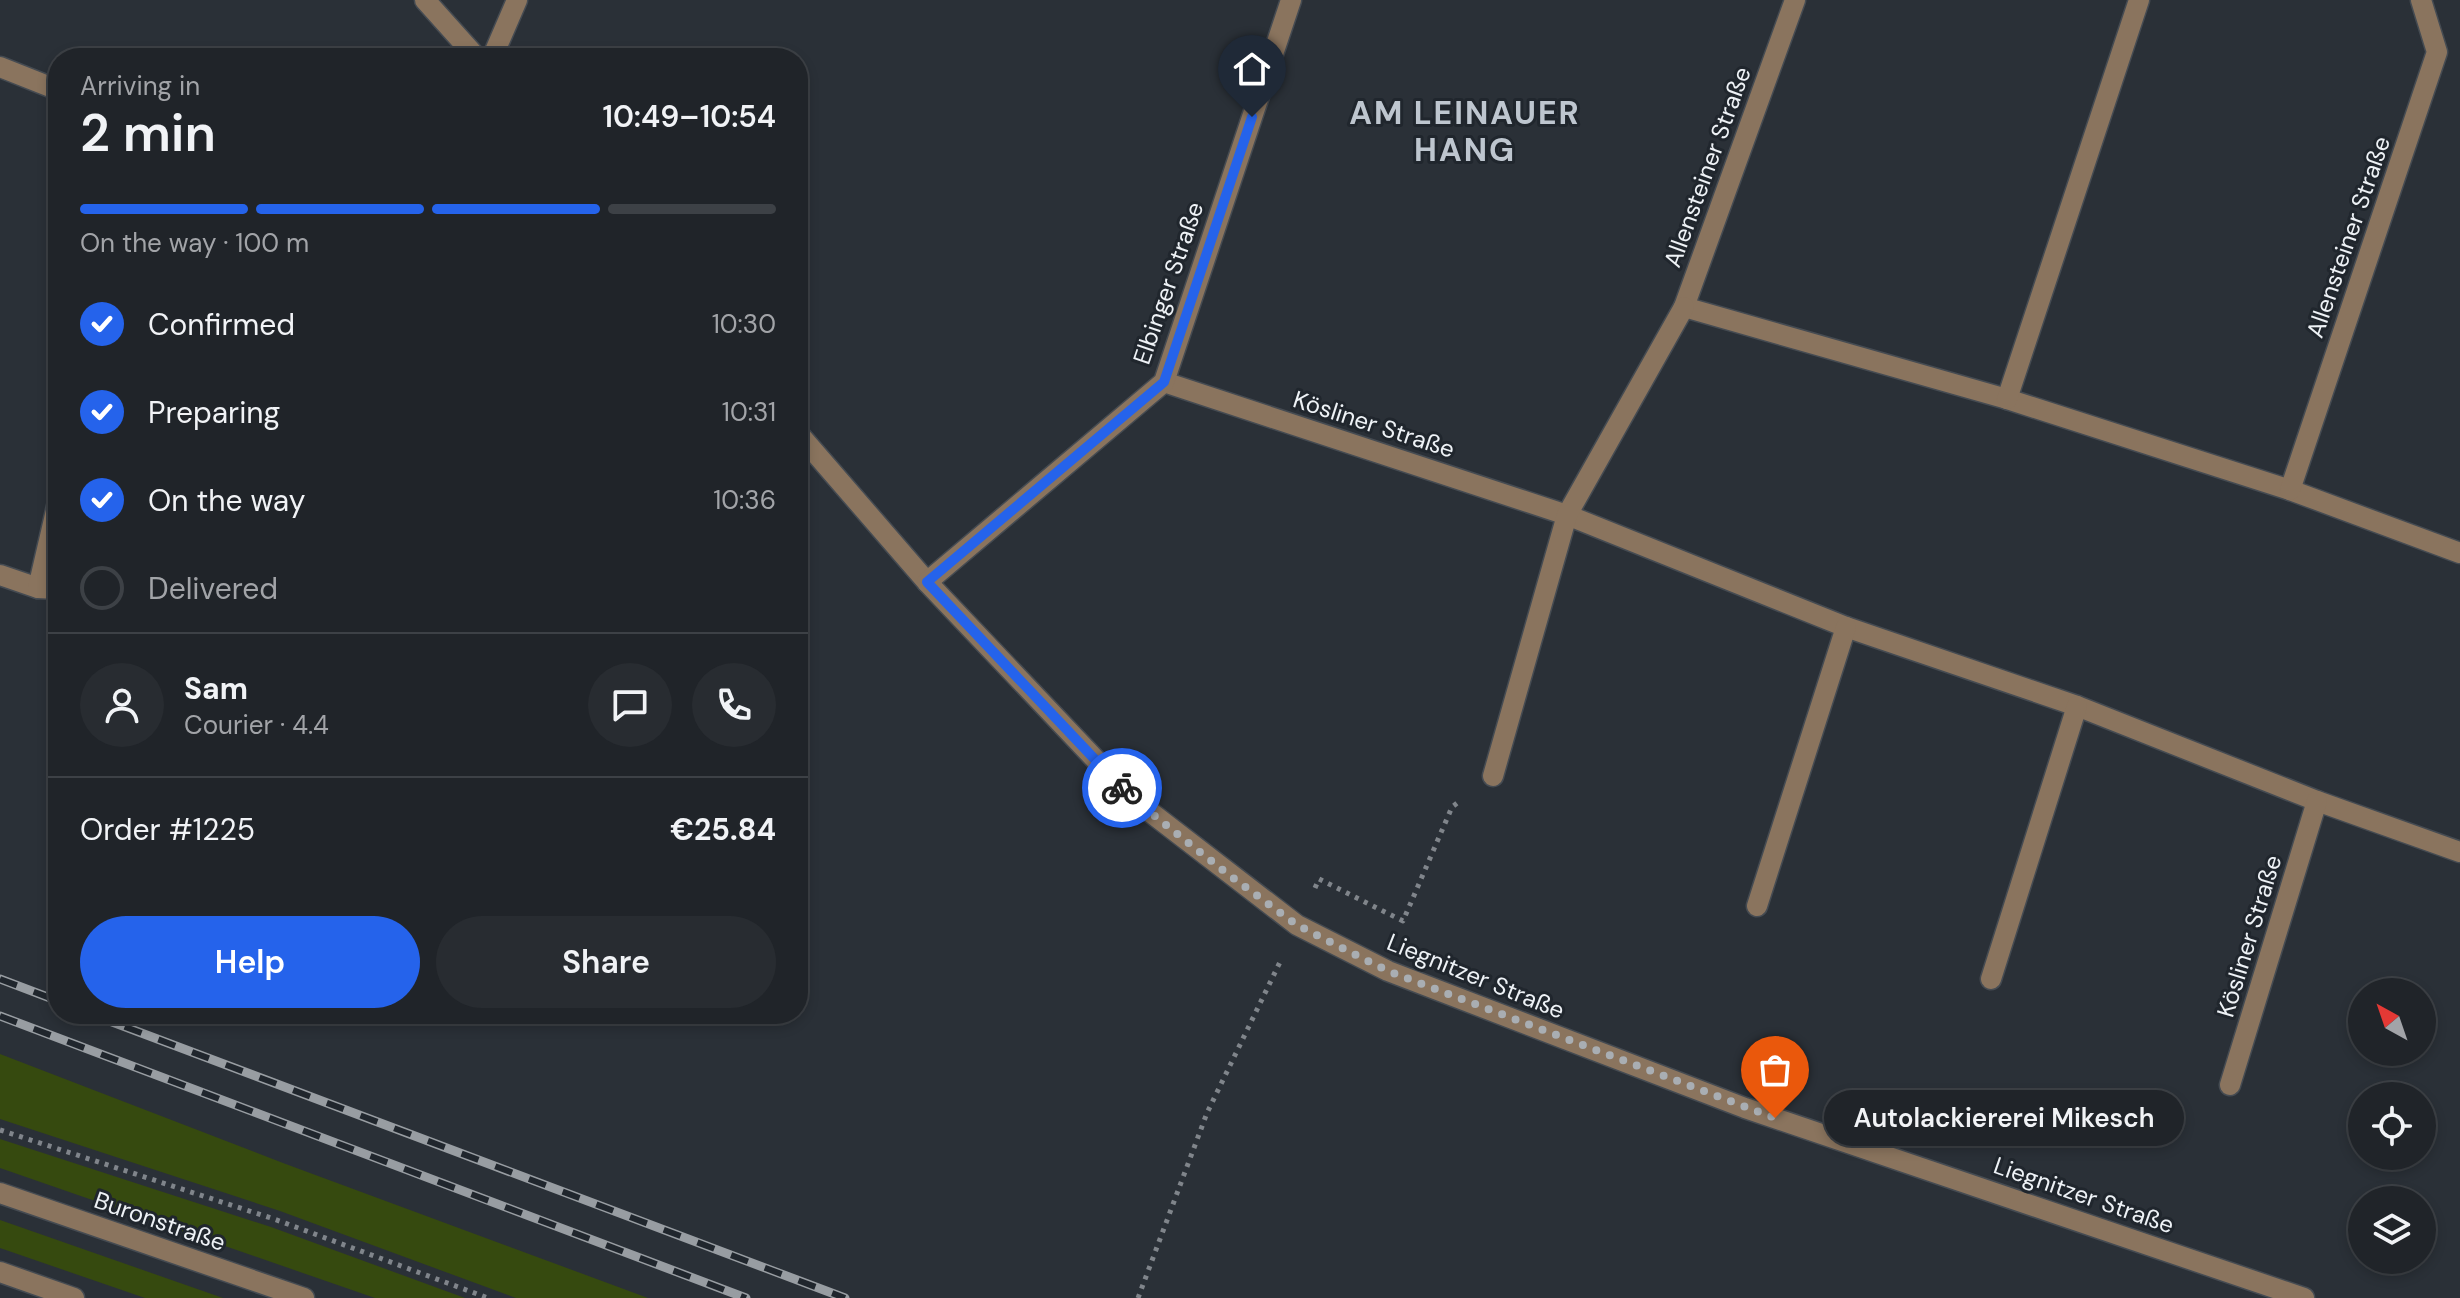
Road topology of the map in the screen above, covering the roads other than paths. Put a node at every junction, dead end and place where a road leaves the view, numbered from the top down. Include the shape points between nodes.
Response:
1 (425, 0) edge
2 (517, 0) edge
3 (1291, 0) edge
4 (1795, 0) edge
5 (2139, 0) edge
6 (2421, 0) edge
7 (468, 48) edge
8 (496, 48) edge
9 (0, 67) edge
10 (48, 86) edge
11 (1684, 307) junction
12 (1164, 382) junction
13 (2007, 399) junction
14 (808, 445) edge
15 (2290, 490) junction
16 (1567, 515) junction
17 (2460, 553) edge
18 (0, 575) edge
19 (927, 582) junction
20 (48, 588) edge
21 (1846, 627) junction
22 (2077, 706) junction
23 (1493, 776) road end
24 (2317, 801) junction
25 (2460, 852) edge
26 (1757, 906) dead end
27 (1991, 979) dead end
28 (2230, 1085) dead end
29 (0, 1193) edge
30 (0, 1272) edge
31 (74, 1298) edge
32 (304, 1298) edge
33 (2304, 1298) edge

1 - 7 street
2 - 8 street
3 - 12 street, Elbinger Straße
4 - 11 street, Allensteiner Straße
5 - 13 street
6 - 15 street, Allensteiner Straße via 2437,52
9 - 10 street
11 - 13 street
11 - 16 street, Allensteiner Straße
12 - 16 street, Kösliner Straße
12 - 19 street, Elbinger Straße
13 - 15 street
14 - 19 street, Liegnitzer Straße
15 - 17 street
16 - 21 street, Kösliner Straße
16 - 23 street
18 - 20 street
19 - 33 street, Liegnitzer Straße via 1132,798 1297,925 1388,971 1745,1108
21 - 22 street, Kösliner Straße
21 - 26 street
22 - 24 street, Kösliner Straße
22 - 27 street
24 - 25 street, Kösliner Straße
24 - 28 street, Kösliner Straße
29 - 32 street, Buronstraße
30 - 31 street

